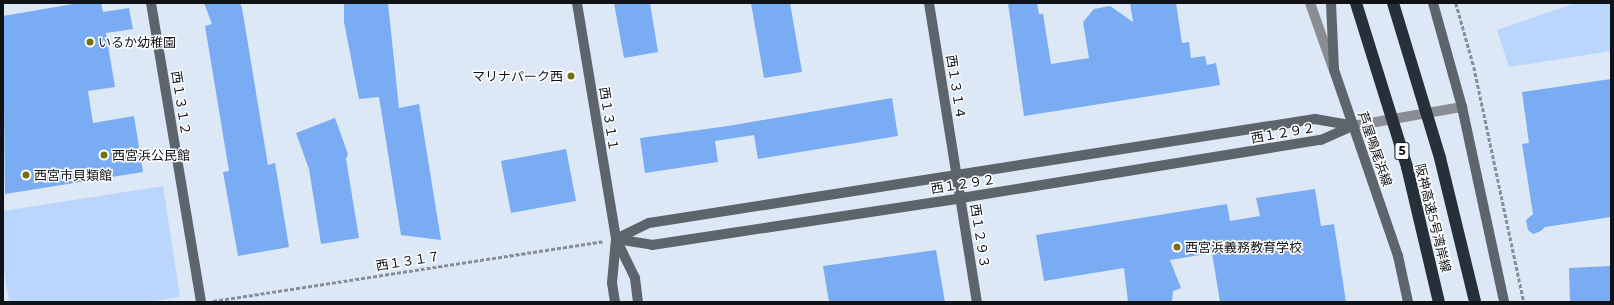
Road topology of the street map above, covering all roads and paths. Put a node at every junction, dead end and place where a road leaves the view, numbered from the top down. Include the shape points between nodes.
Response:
1 (151, 3) edge
2 (577, 3) edge
3 (929, 3) edge
4 (1310, 3) edge
5 (1331, 3) edge
6 (1356, 3) edge
7 (1393, 3) edge
8 (1433, 3) edge
9 (1456, 3) edge
10 (1334, 70) junction
11 (1462, 107) junction
12 (1353, 126) junction
13 (957, 174) junction
14 (961, 198) junction
15 (616, 240) junction
16 (201, 302) edge
17 (204, 302) edge
18 (615, 302) edge
19 (638, 302) edge
20 (977, 302) edge
21 (1408, 302) edge
22 (1440, 302) edge
23 (1475, 302) edge
24 (1504, 302) edge
25 (1524, 302) edge

1 - 16 street, 西１３１２
2 - 15 street, 西１３１１
3 - 13 street, 西１３１４
4 - 10 street
5 - 10 street, 芦屋鳴尾浜線
6 - 22 highway, 阪神高速5号湾岸線 / 5, bridge via 1407,167
7 - 23 highway, 阪神高速5号湾岸線, bridge via 1440,158
8 - 11 street
9 - 25 path via 1474,67
10 - 12 street, 芦屋鳴尾浜線
11 - 12 street
11 - 24 street
12 - 13 street, 西１２９２ via 1315,119
12 - 14 street, 西１２９２ via 1321,140
12 - 21 street, 芦屋鳴尾浜線 via 1398,256
13 - 14 street, 西１２９３
13 - 15 street, 西１２９２ via 649,223
14 - 15 street, 西１２９２ via 652,245
14 - 20 street, 西１２９３
15 - 17 path, 西１３１７
15 - 18 street via 612,283
15 - 19 street via 634,278

